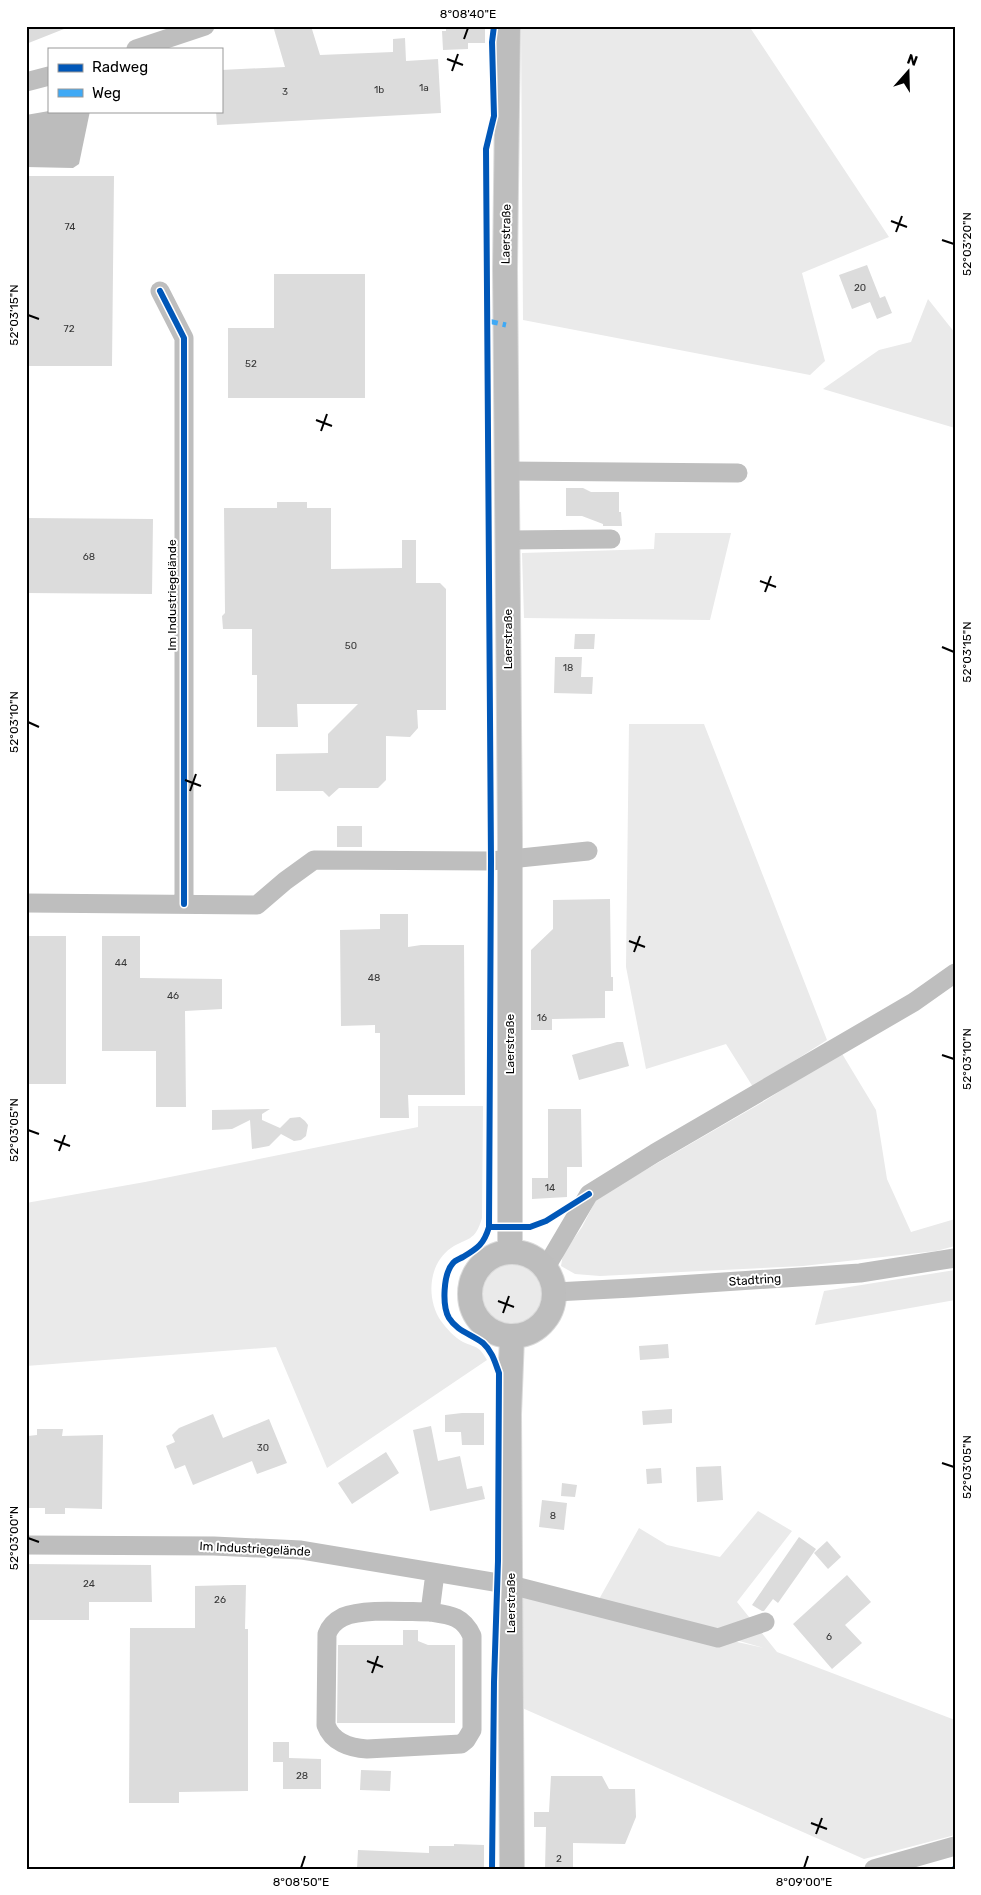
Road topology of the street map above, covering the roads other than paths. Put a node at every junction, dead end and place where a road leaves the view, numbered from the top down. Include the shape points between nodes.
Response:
1 (205, 26) edge
2 (508, 26) edge
3 (139, 48) edge
4 (48, 76) edge
5 (26, 82) edge
6 (160, 291) dead end
7 (507, 471) junction
8 (738, 473) dead end
9 (611, 539) dead end
10 (508, 540) junction
11 (588, 851) dead end
12 (509, 860) junction
13 (26, 903) edge
14 (184, 904) junction
15 (955, 973) edge
16 (510, 1252) junction
17 (955, 1258) edge
18 (546, 1267) junction
19 (554, 1292) junction
20 (512, 1337) junction
21 (26, 1545) edge
22 (435, 1573) junction
23 (511, 1585) junction
24 (430, 1612) junction
25 (765, 1622) dead end
26 (955, 1846) edge
27 (512, 1869) edge
28 (874, 1869) edge

1 - 3 street
2 - 7 main road, Laerstraße
4 - 5 street
6 - 14 street, Im Industriegelände via 184,338
7 - 8 street
7 - 10 main road, Laerstraße
9 - 10 street
10 - 12 main road, Laerstraße
11 - 12 street
12 - 14 street via 314,860 257,905
12 - 16 main road, Laerstraße
13 - 14 street
15 - 18 street via 914,1002 589,1194
16 - 18 main road via 531,1256
16 - 20 main road via 484,1262 475,1274 470,1300 473,1311 489,1330
17 - 19 street, Stadtring via 860,1273
18 - 19 main road via 553,1280
19 - 20 main road via 550,1312 542,1324 528,1334
20 - 23 main road, Laerstraße via 509,1414
21 - 22 street, Im Industriegelände via 301,1550
22 - 23 street, Im Industriegelände
22 - 24 street
23 - 25 street, Im Industriegelände via 718,1638
23 - 27 main road, Laerstraße
24 - 24 street via 460,1619 472,1636 472,1730 466,1740 461,1744 367,1749 336,1739 326,1725 327,1634 330,1628 344,1616 358,1613
26 - 28 street

